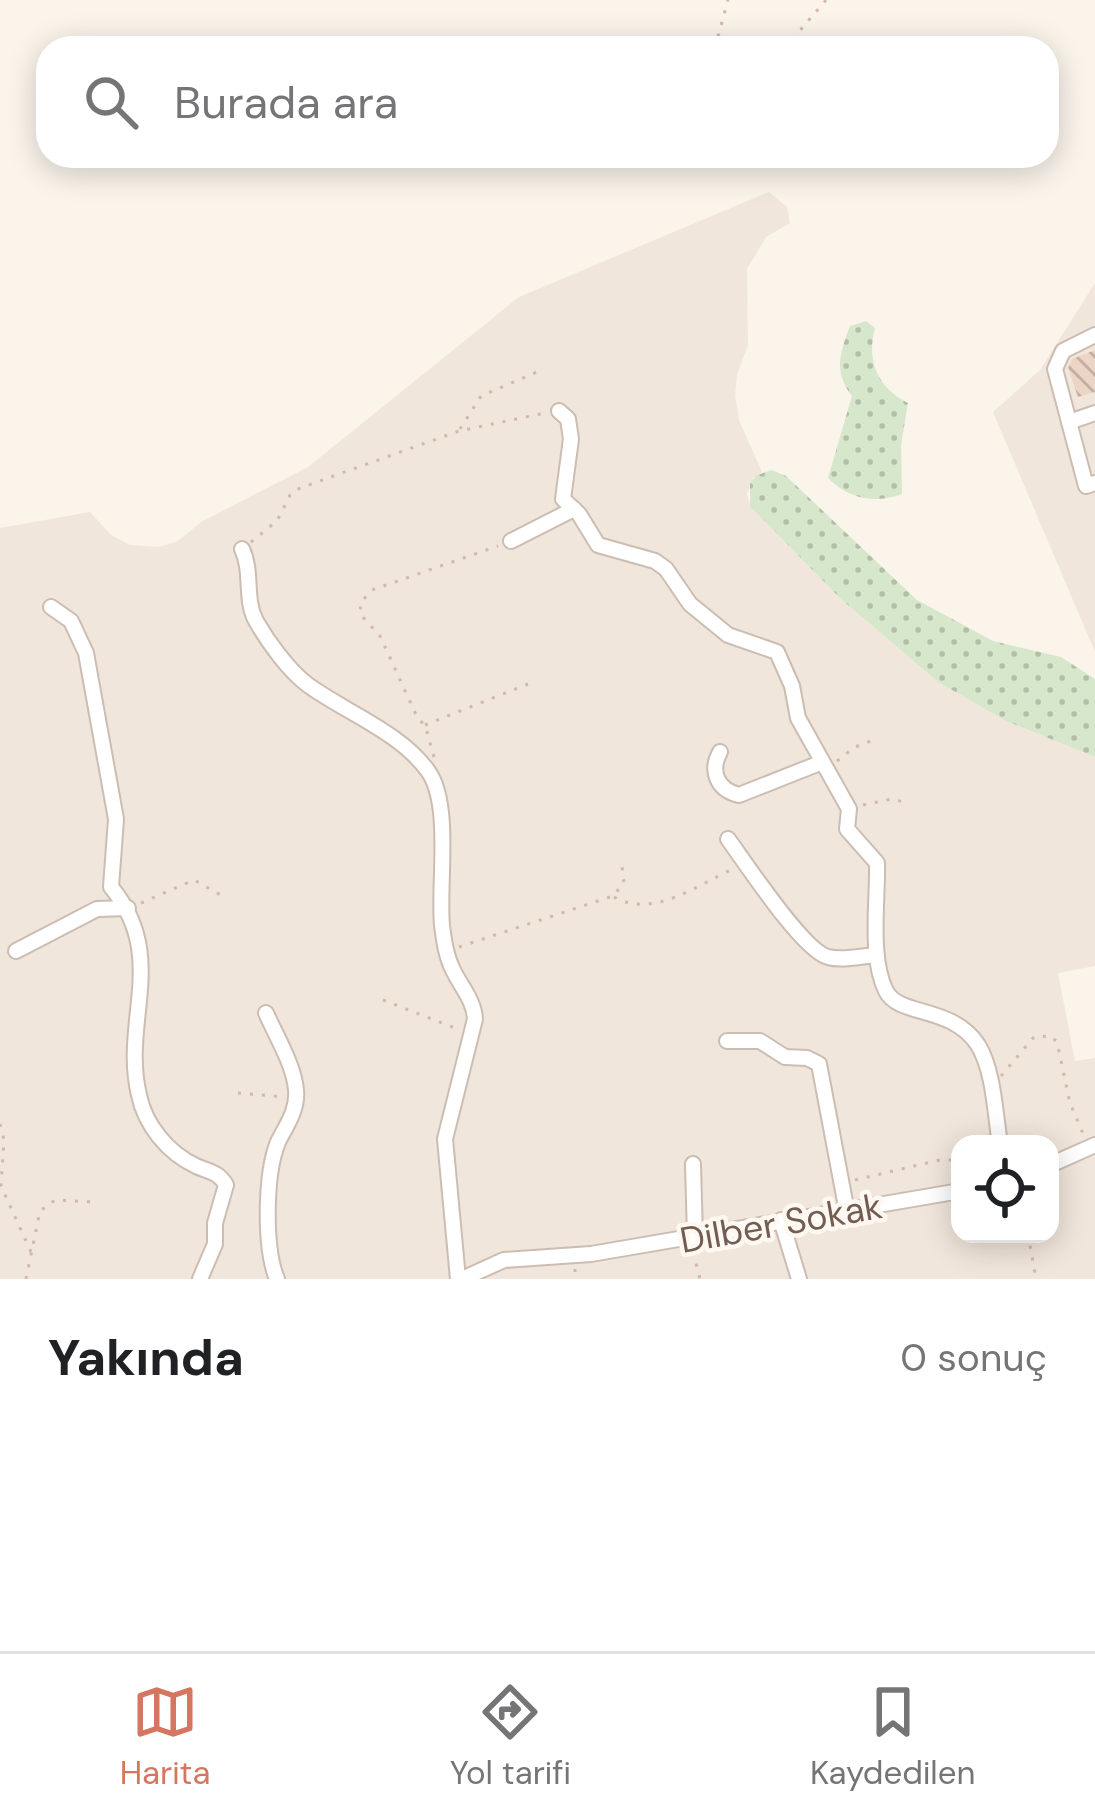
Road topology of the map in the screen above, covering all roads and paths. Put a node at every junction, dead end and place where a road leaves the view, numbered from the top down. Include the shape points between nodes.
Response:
1 (728, 0) edge
2 (826, 0) edge
3 (718, 36) edge
4 (795, 36) edge
5 (1095, 334) edge
6 (537, 372) dead end
7 (559, 411) joint
8 (1095, 413) edge
9 (1070, 422) junction
10 (459, 431) junction
11 (1095, 483) edge
12 (574, 509) junction
13 (511, 541) joint
14 (242, 549) joint
15 (51, 608) dead end
16 (528, 684) dead end
17 (425, 725) junction
18 (871, 741) dead end
19 (720, 752) dead end
20 (821, 765) junction
21 (428, 770) junction
22 (907, 803) dead end
23 (849, 809) junction
24 (728, 838) dead end
25 (746, 863) junction
26 (622, 866) dead end
27 (613, 896) junction
28 (226, 898) dead end
29 (128, 908) junction
30 (446, 950) junction
31 (16, 951) dead end
32 (877, 955) junction
33 (383, 1000) dead end
34 (266, 1012) dead end
35 (473, 1035) junction
36 (727, 1041) dead end
37 (989, 1084) junction
38 (238, 1093) dead end
39 (296, 1101) junction
40 (0, 1124) edge
41 (998, 1135) edge
42 (1092, 1146) edge
43 (951, 1160) edge
44 (1059, 1161) edge
45 (693, 1164) dead end
46 (842, 1184) junction
47 (951, 1193) edge
48 (93, 1202) dead end
49 (847, 1212) junction
50 (782, 1220) junction
51 (693, 1238) junction
52 (1030, 1243) edge
53 (31, 1252) junction
54 (496, 1271) edge
55 (26, 1279) edge
56 (200, 1279) edge
57 (278, 1279) edge
58 (460, 1279) edge
59 (700, 1279) edge
60 (799, 1279) edge
61 (1036, 1279) edge

1 - 3 path
2 - 4 path
5 - 9 street via 1057,363
6 - 10 path via 481,396
7 - 10 path
7 - 12 street via 570,427 563,494
8 - 9 street
9 - 11 street via 1086,486
10 - 14 path via 294,491 277,521
12 - 13 street
12 - 20 street via 598,544 655,561 728,635 777,652
13 - 17 path via 372,590 361,602 360,614 380,636
14 - 21 street via 254,615 299,678
15 - 29 street via 71,621 86,653 116,819 110,887
16 - 17 path
17 - 21 path via 434,755
18 - 20 path
19 - 20 street via 718,781 740,795
20 - 23 street
21 - 30 street via 442,828
22 - 23 path
23 - 32 street via 847,829 877,862
24 - 25 street
25 - 27 path via 656,904
25 - 32 street via 817,952
26 - 27 path via 624,883
27 - 30 path
28 - 29 path via 190,881
29 - 31 street via 97,909
29 - 56 street via 139,945 139,1100 172,1151 226,1185
30 - 35 street via 473,1005
32 - 37 street via 893,1000 945,1016 975,1041
33 - 35 path
34 - 39 street
35 - 58 street via 445,1139
36 - 46 street via 760,1041 784,1057 819,1064
37 - 41 street
37 - 42 path via 1034,1037 1051,1036
38 - 39 path
39 - 57 street via 276,1148 266,1228
40 - 53 path via 1,1186
42 - 44 street
43 - 46 path
45 - 51 street
46 - 49 street
47 - 49 street, Dilber Sokak
48 - 53 path via 46,1204
49 - 50 street, Dilber Sokak
50 - 51 street, Dilber Sokak
50 - 60 street
51 - 54 street, Dilber Sokak
51 - 59 path
52 - 61 path
53 - 55 path
54 - 58 street, Dilber Sokak

